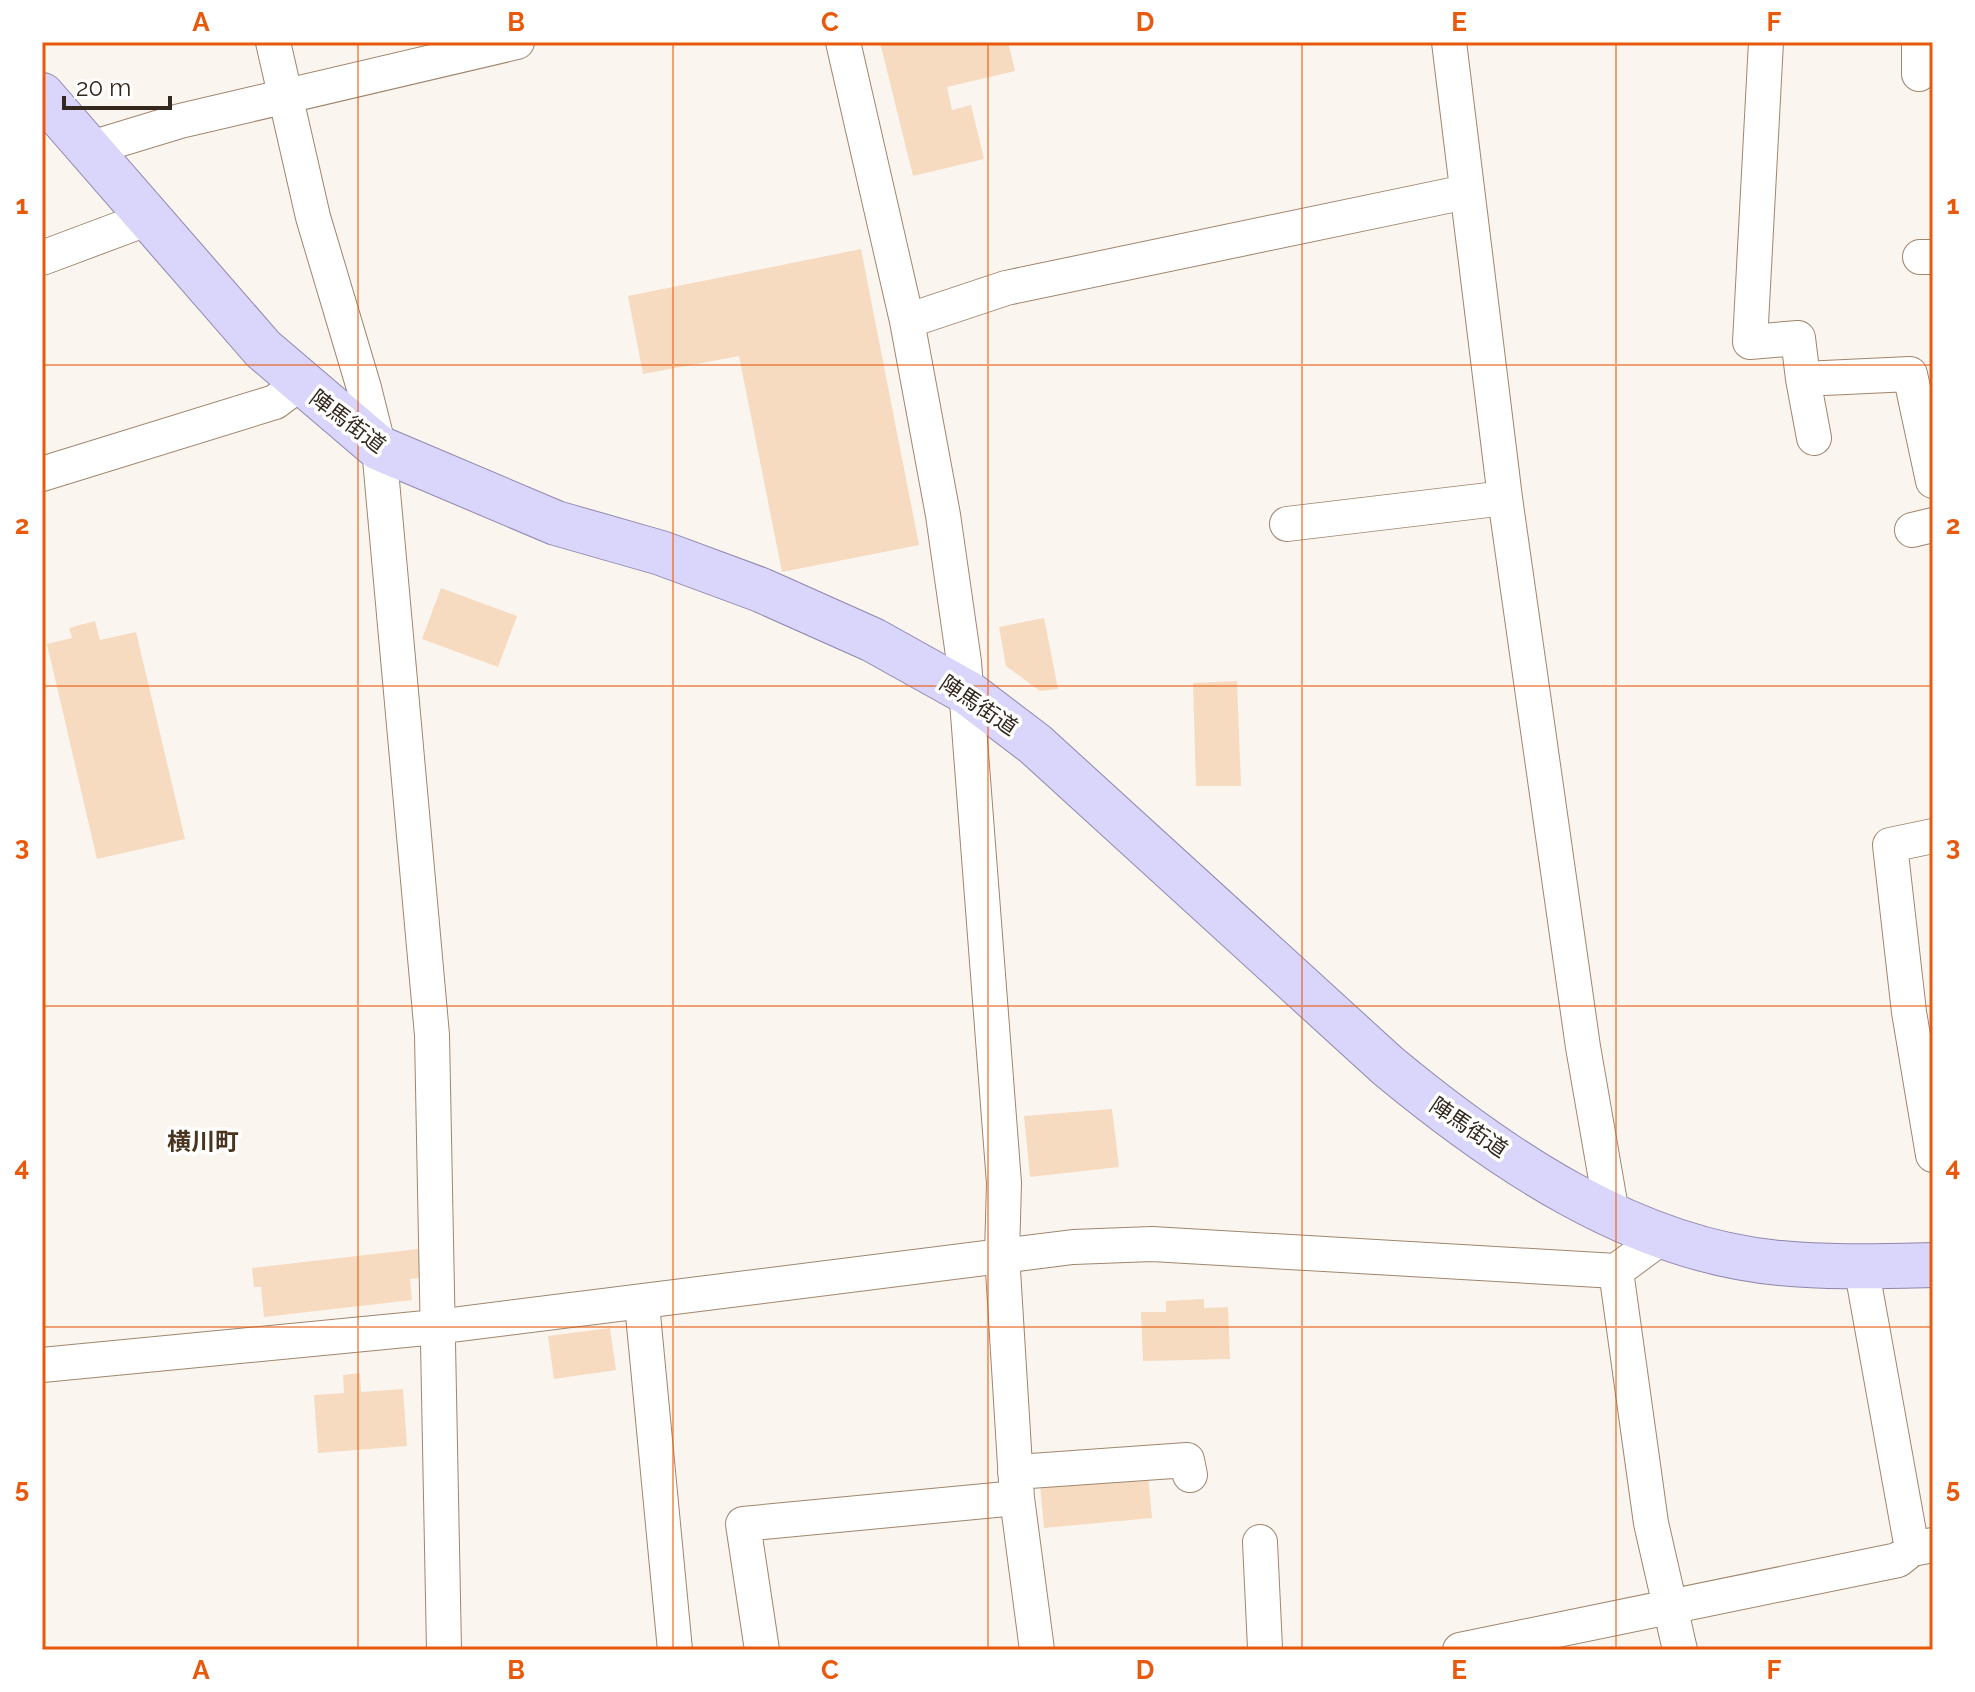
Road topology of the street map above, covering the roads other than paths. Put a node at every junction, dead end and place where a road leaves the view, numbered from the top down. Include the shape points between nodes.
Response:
1 (273, 42) edge
2 (517, 42) edge
3 (843, 42) edge
4 (1449, 42) edge
5 (1766, 42) edge
6 (42, 95) edge
7 (284, 96) junction
8 (88, 149) junction
9 (1466, 192) junction
10 (149, 218) junction
11 (42, 258) edge
12 (907, 321) junction
13 (1803, 379) junction
14 (299, 384) junction
15 (1814, 438) dead end
16 (379, 448) junction
17 (42, 474) edge
18 (1933, 481) edge
19 (1505, 498) junction
20 (1287, 524) dead end
21 (968, 693) junction
22 (1933, 836) edge
23 (1933, 1155) edge
24 (1612, 1214) junction
25 (1662, 1237) junction
26 (1002, 1254) junction
27 (1933, 1265) edge
28 (1861, 1266) junction
29 (1616, 1271) junction
30 (642, 1304) junction
31 (436, 1327) junction
32 (42, 1365) edge
33 (1190, 1475) dead end
34 (1016, 1485) junction
35 (1260, 1542) dead end
36 (1922, 1547) edge
37 (1670, 1608) junction
38 (1506, 1645) edge
39 (1256, 1649) edge
40 (444, 1650) edge
41 (675, 1650) edge
42 (762, 1650) edge
43 (1037, 1650) edge
44 (1460, 1650) edge
45 (1680, 1650) edge

1 - 7 street
2 - 7 street
3 - 12 street
4 - 9 street
5 - 13 street via 1750,342 1798,338
6 - 8 main road, 陣馬街道
7 - 8 street
7 - 16 street
8 - 10 main road, 陣馬街道
9 - 12 street via 1019,284
9 - 19 street
10 - 11 street
10 - 14 main road, 陣馬街道
12 - 21 street via 943,515
13 - 15 street
13 - 18 street via 1910,374
14 - 16 main road, 陣馬街道
14 - 17 street via 275,402
16 - 21 main road, 陣馬街道 via 556,523 661,553 761,590 873,640
16 - 31 street via 432,1035
19 - 20 street
19 - 24 street
21 - 24 main road, 陣馬街道 via 1035,744 1440,1110 1557,1186
21 - 26 street via 1004,1183
22 - 23 street via 1890,845 1909,1012
24 - 25 main road, 陣馬街道
25 - 28 main road, 陣馬街道 via 1779,1263
25 - 29 street
26 - 29 street via 1152,1244
26 - 30 street
26 - 34 street
27 - 28 main road, 陣馬街道
28 - 36 street
29 - 37 street via 1651,1523
30 - 31 street
30 - 41 street
31 - 32 street
31 - 40 street
33 - 34 street via 1187,1460
34 - 42 street via 743,1524
34 - 43 street
35 - 39 street
36 - 37 street via 1898,1560
37 - 38 street
37 - 45 street
38 - 44 street

